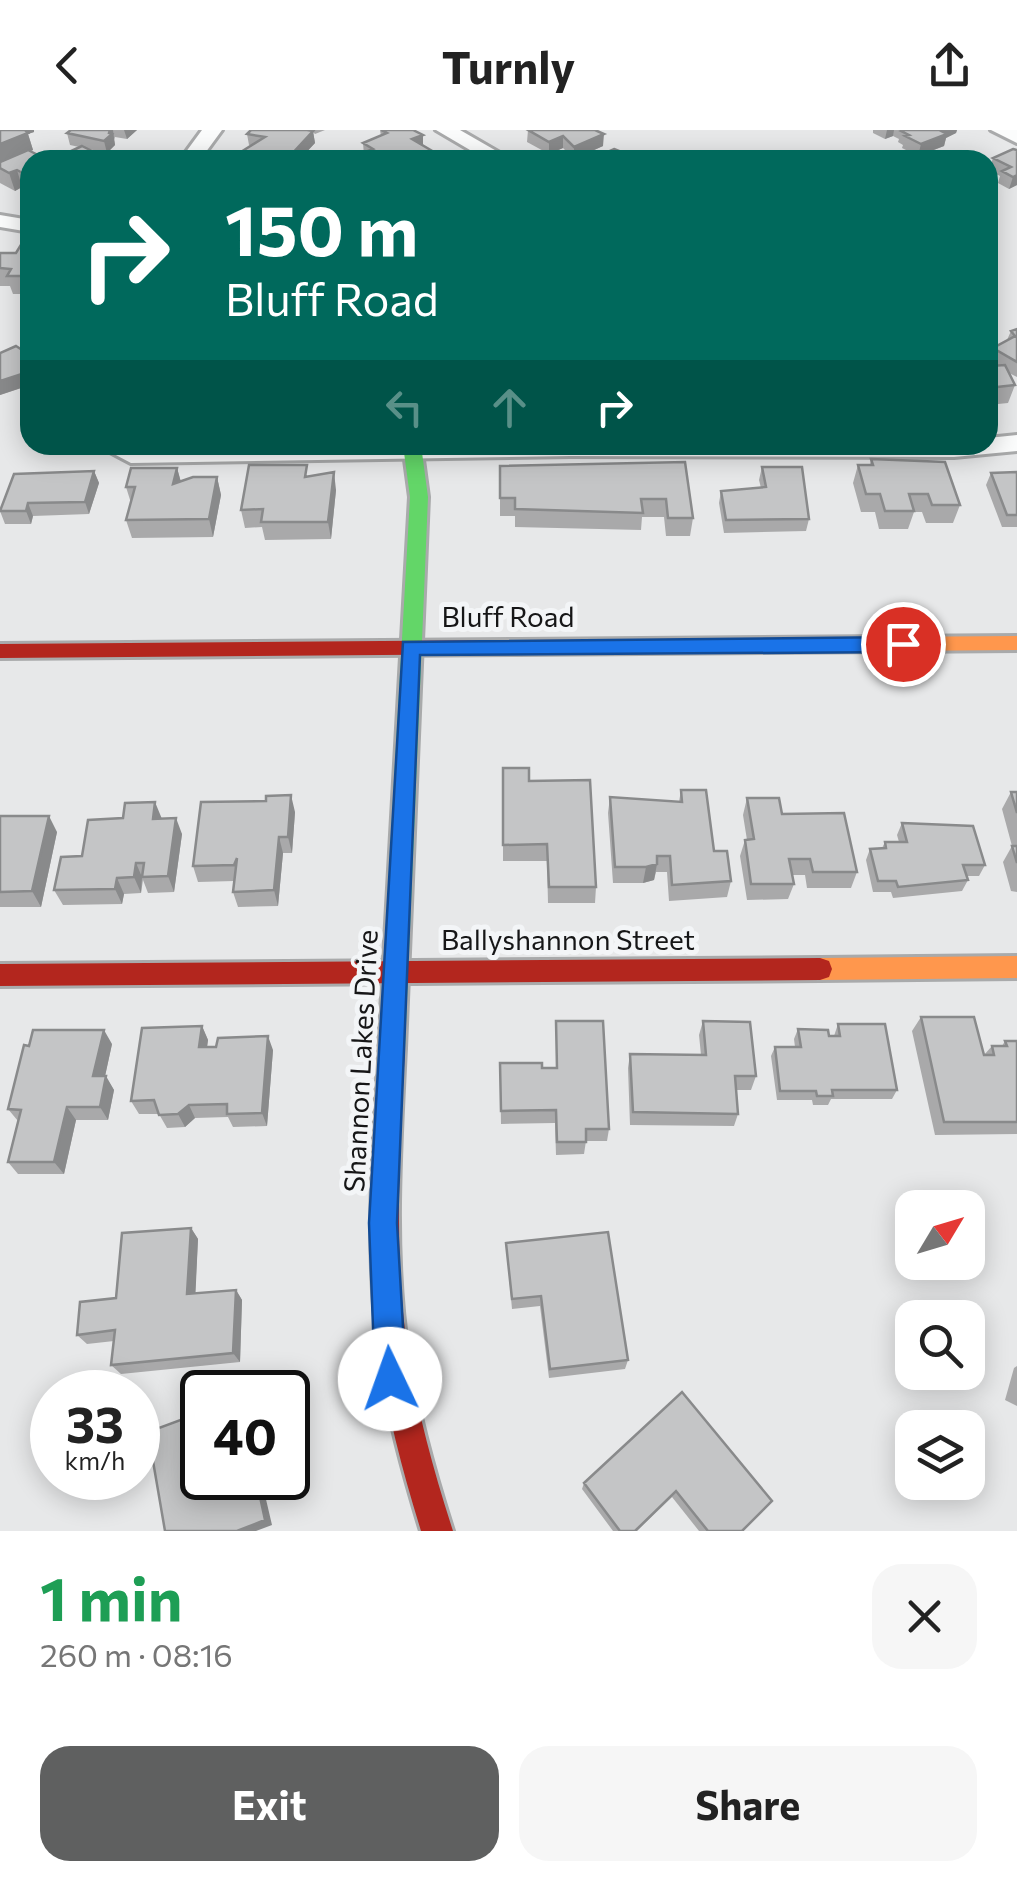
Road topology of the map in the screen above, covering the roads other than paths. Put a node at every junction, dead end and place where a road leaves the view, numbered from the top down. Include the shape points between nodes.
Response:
1 (446, 130) edge
2 (1001, 130) edge
3 (1017, 137) edge
4 (483, 150) edge
5 (414, 455) edge
6 (1017, 644) edge
7 (410, 648) junction
8 (0, 651) edge
9 (1017, 967) edge
10 (397, 970) junction
11 (0, 975) edge
12 (438, 1531) edge

1 - 4 street
2 - 3 street
5 - 7 street, Shannon Lakes Drive via 419,497
6 - 7 street, Bluff Road
7 - 8 street, Bluff Road
7 - 10 street, Shannon Lakes Drive
9 - 10 street, Ballyshannon Street
10 - 11 street, Ballyshannon Street
10 - 12 street, Shannon Lakes Drive via 383,1223 390,1379

